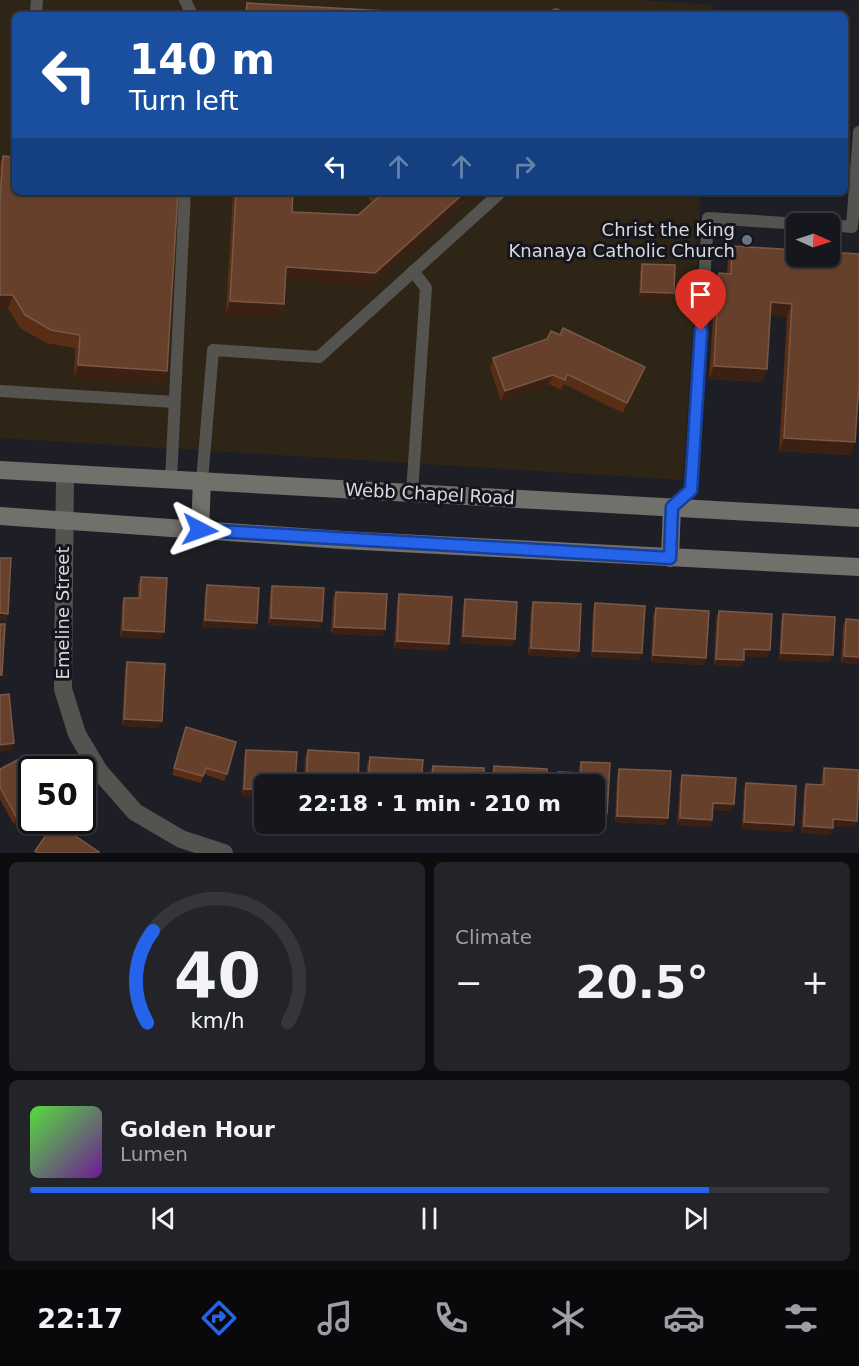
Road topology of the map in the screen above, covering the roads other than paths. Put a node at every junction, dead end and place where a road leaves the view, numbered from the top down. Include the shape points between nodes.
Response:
1 (859, 132) edge
2 (185, 195) edge
3 (498, 195) edge
4 (786, 223) edge
5 (840, 226) edge
6 (413, 272) junction
7 (0, 391) edge
8 (174, 402) junction
9 (0, 470) edge
10 (65, 474) junction
11 (171, 480) junction
12 (202, 481) junction
13 (412, 493) junction
14 (672, 507) junction
15 (0, 516) edge
16 (859, 518) edge
17 (63, 521) junction
18 (200, 530) junction
19 (670, 558) junction
20 (859, 567) edge
21 (224, 853) edge

1 - 5 lane via 852,227
2 - 8 lane
3 - 6 lane
4 - 14 lane via 708,218 691,490
6 - 12 lane via 319,357 213,350
6 - 13 lane via 426,288
7 - 8 lane
8 - 11 lane
9 - 10 main road, Webb Chapel Road
10 - 11 main road, Webb Chapel Road
10 - 17 street, Emeline Street
11 - 12 main road, Webb Chapel Road
12 - 13 main road, Webb Chapel Road
12 - 18 main road
13 - 14 main road, Webb Chapel Road
14 - 16 main road, Webb Chapel Road
14 - 19 main road
15 - 17 main road
17 - 18 main road
17 - 21 street, Emeline Street via 63,689 76,734 99,771 135,812 181,839
18 - 19 main road
19 - 20 main road

